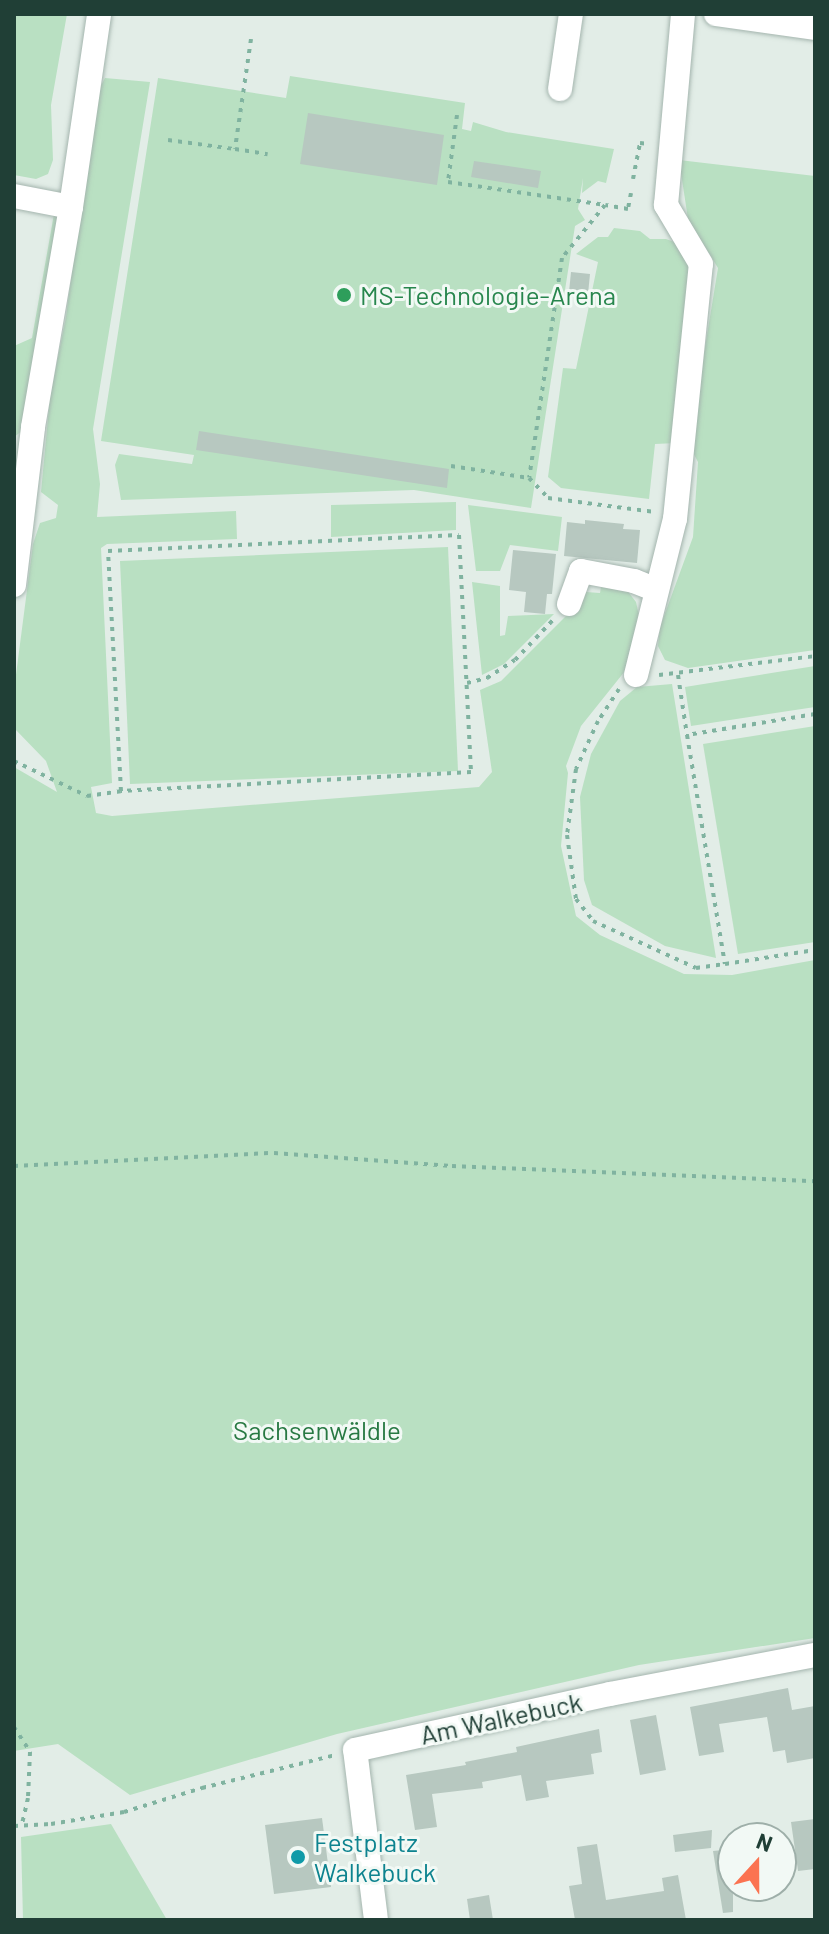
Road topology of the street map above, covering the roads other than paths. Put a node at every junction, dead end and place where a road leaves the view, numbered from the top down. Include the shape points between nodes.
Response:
1 (99, 14) edge
2 (571, 14) edge
3 (683, 14) edge
4 (716, 14) edge
5 (815, 28) edge
6 (560, 89) dead end
7 (14, 196) edge
8 (71, 207) junction
9 (14, 585) edge
10 (656, 590) junction
11 (569, 604) road end
12 (636, 675) road end
13 (815, 1655) edge
14 (376, 1920) edge

1 - 8 street
2 - 6 street
3 - 10 street via 666,205 701,264 676,514
4 - 5 street
7 - 8 street
8 - 9 street via 33,427
10 - 11 street via 581,571
10 - 12 street
13 - 14 street, Am Walkebuck via 355,1750

